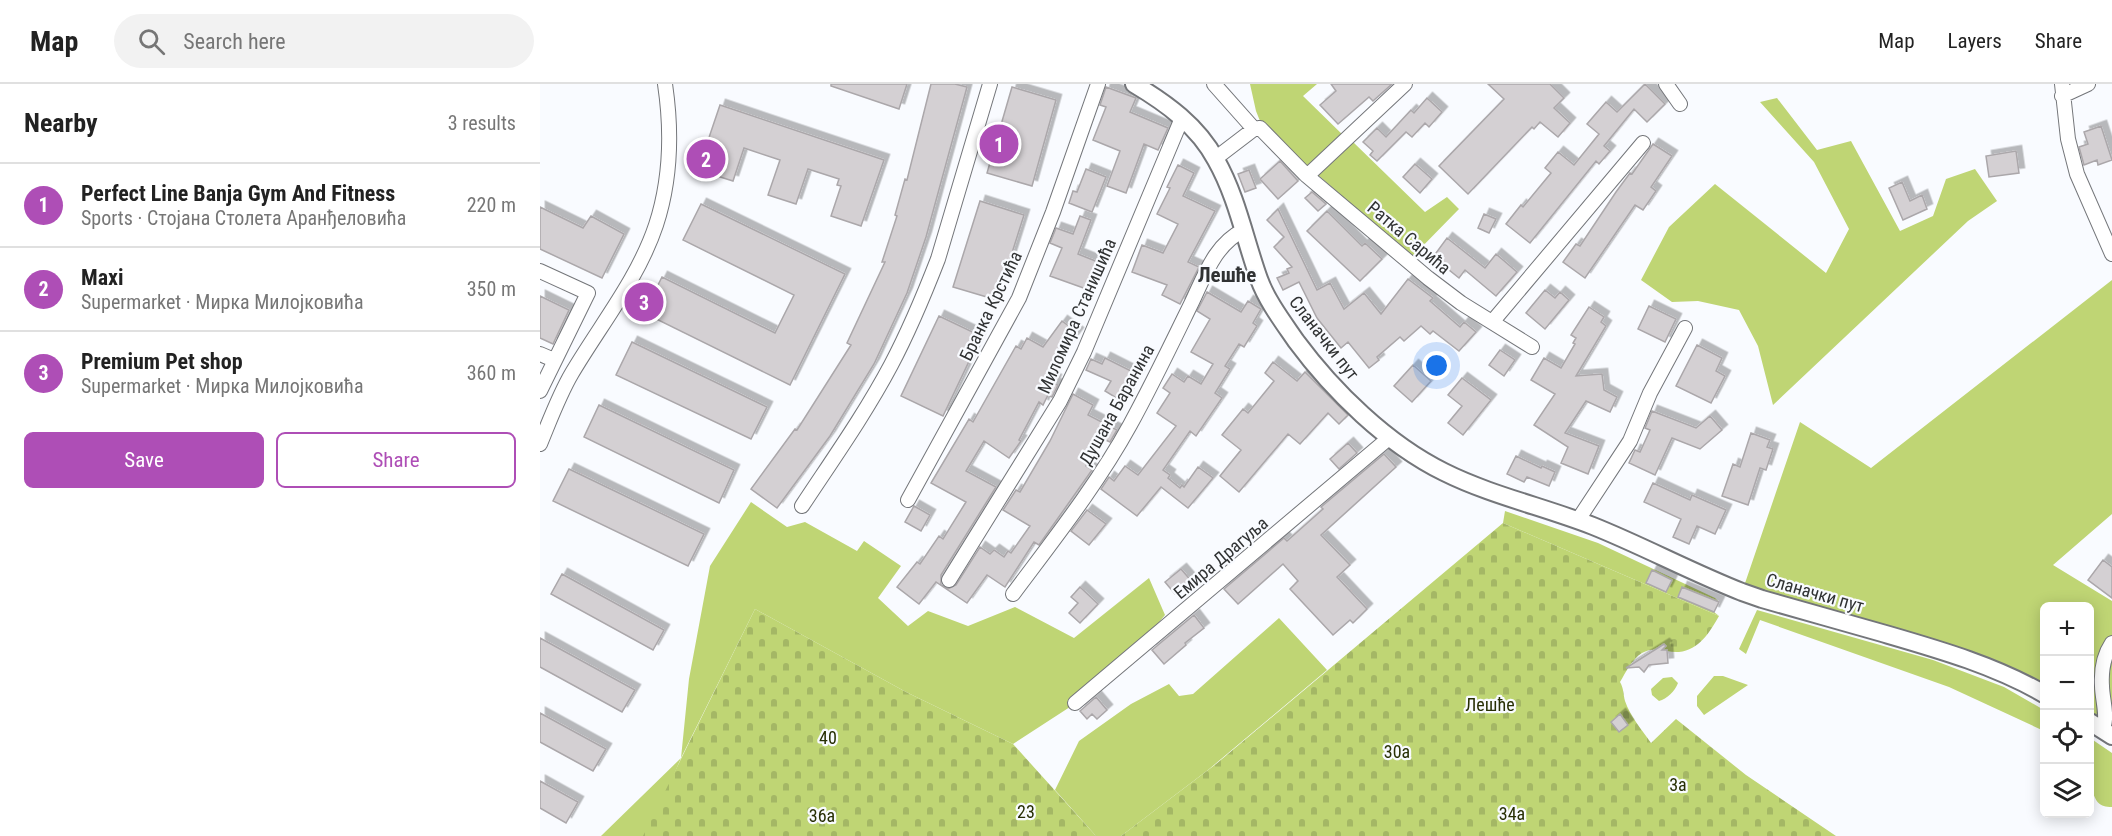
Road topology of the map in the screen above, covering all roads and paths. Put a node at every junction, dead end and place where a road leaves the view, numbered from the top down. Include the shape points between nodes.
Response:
1 (665, 84) edge
2 (990, 84) edge
3 (1098, 84) edge
4 (1134, 84) edge
5 (1214, 84) edge
6 (1405, 84) edge
7 (1665, 84) edge
8 (2088, 84) edge
9 (2062, 90) edge
10 (1680, 104) dead end
11 (1182, 118) junction
12 (1254, 129) junction
13 (1643, 143) dead end
14 (1216, 158) junction
15 (1307, 176) junction
16 (1244, 230) junction
17 (2112, 254) edge
18 (540, 271) edge
19 (1493, 321) junction
20 (1685, 328) dead end
21 (1532, 347) dead end
22 (540, 354) edge
23 (554, 360) junction
24 (540, 391) edge
25 (1389, 438) junction
26 (540, 444) edge
27 (908, 500) dead end
28 (802, 506) dead end
29 (1578, 520) junction
30 (949, 580) dead end
31 (1013, 594) dead end
32 (2112, 643) edge
33 (2040, 692) edge
34 (1075, 703) dead end
35 (2101, 729) edge

1 - 26 street via 669,160 656,225 635,273 571,375
2 - 28 street via 928,283 892,363
3 - 27 street, Бранка Крстића via 1019,298
4 - 11 street, Сланачки пут
5 - 12 street, Ратка Сарића
6 - 15 street
7 - 10 street
8 - 9 street
9 - 17 street via 2077,174
11 - 14 street, Сланачки пут
11 - 30 street, Миломира Станишића via 1060,401
12 - 14 street
12 - 15 street, Ратка Сарића via 1264,131
13 - 19 street
14 - 16 street, Сланачки пут
15 - 19 street, Ратка Сарића via 1428,278
16 - 25 street, Сланачки пут via 1260,280 1298,343 1356,408
16 - 31 street, Душана Баранина via 1223,244 1120,443
18 - 23 street via 588,293
19 - 21 street, Ратка Сарића
20 - 29 street via 1650,393 1630,441
22 - 23 street
23 - 24 street
25 - 29 street, Сланачки пут via 1452,476
25 - 34 street, Емира Драгуља
29 - 33 street, Сланачки пут via 1762,600 1967,659
32 - 35 street via 2104,662 2105,723

